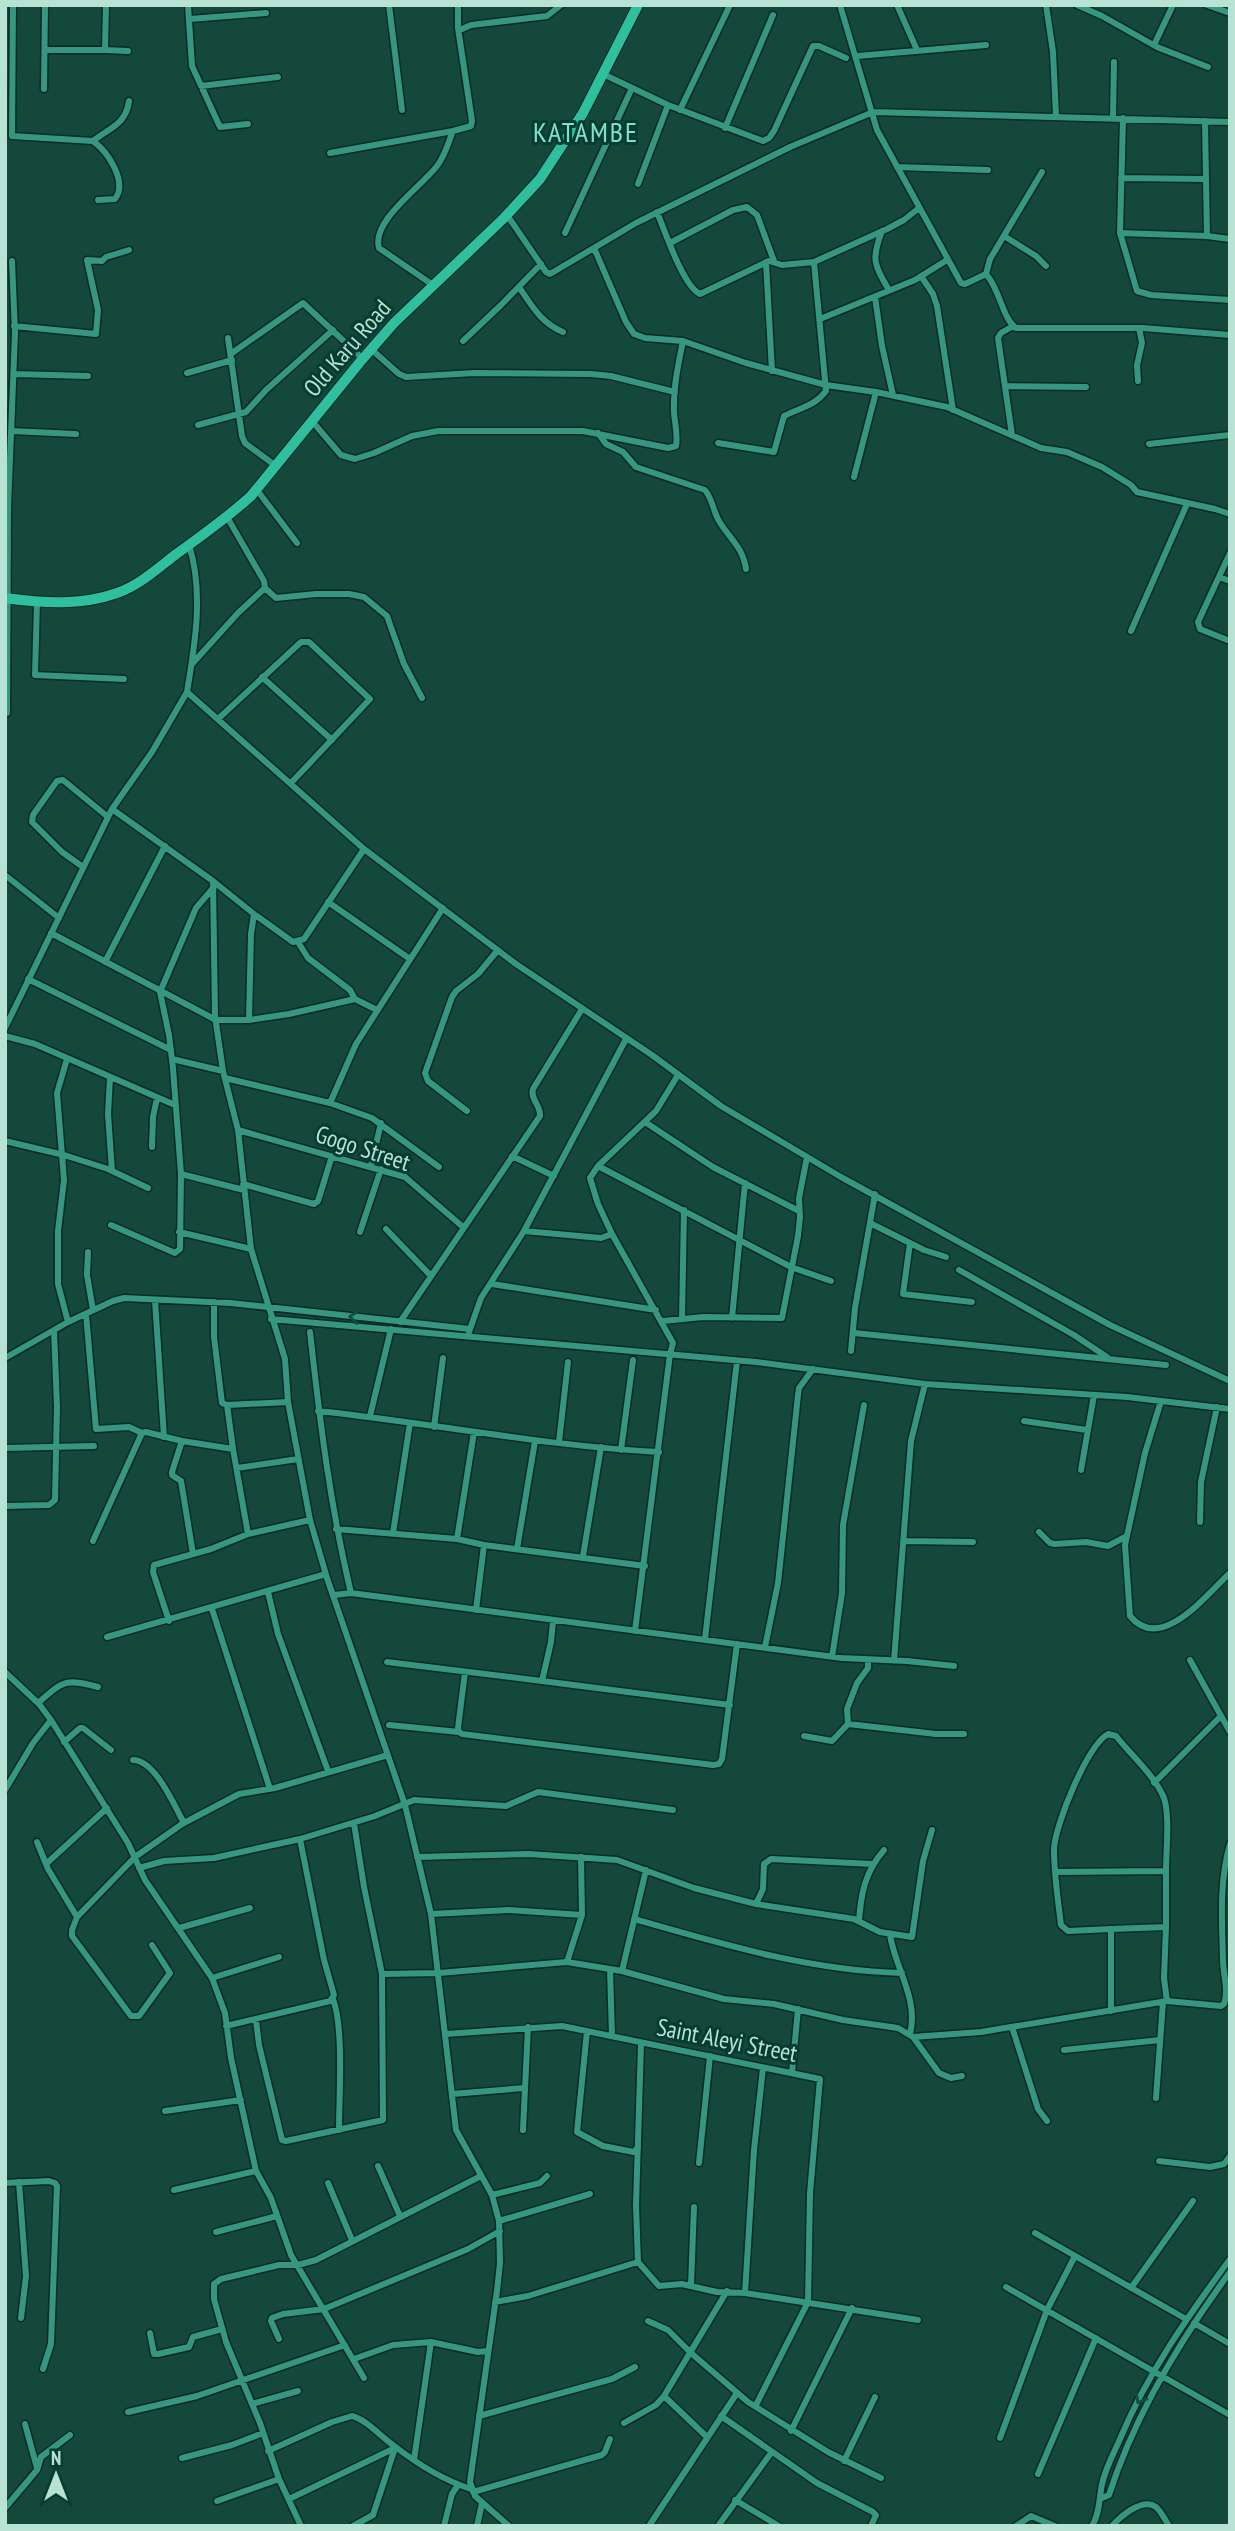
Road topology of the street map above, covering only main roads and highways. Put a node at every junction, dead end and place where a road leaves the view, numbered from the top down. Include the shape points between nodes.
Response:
1 (638, 5) edge
2 (6, 598) edge

1 - 2 main road, Old Karu Road via 550,167 371,349 257,490 227,517 118,593 88,600

